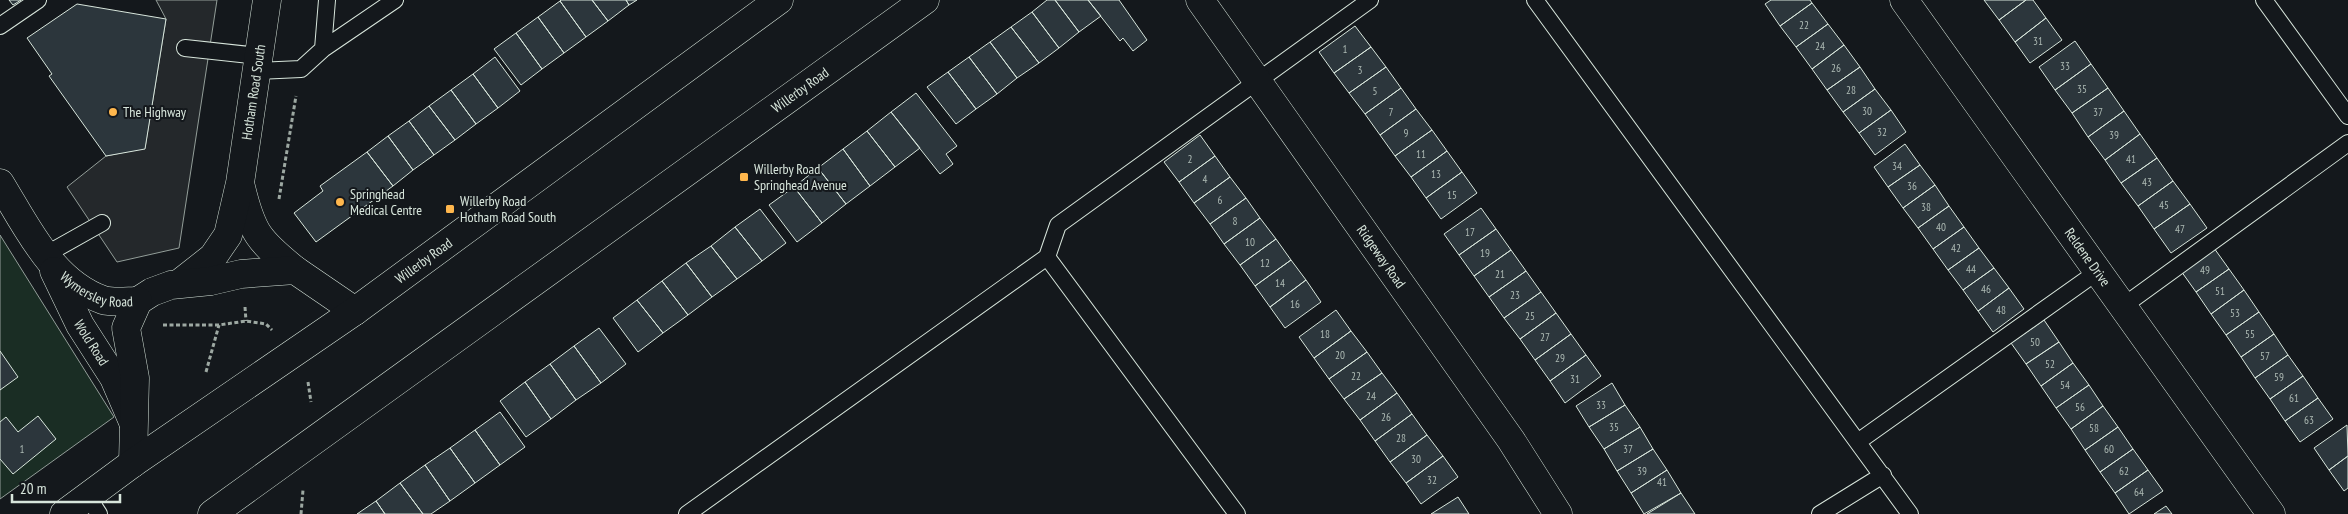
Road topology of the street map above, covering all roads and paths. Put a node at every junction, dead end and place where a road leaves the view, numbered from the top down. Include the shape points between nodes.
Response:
1 (38, 0) edge
2 (267, 0) edge
3 (327, 0) edge
4 (394, 0) edge
5 (779, 0) edge
6 (925, 0) edge
7 (1200, 0) edge
8 (1370, 0) edge
9 (1535, 0) edge
10 (1904, 0) edge
11 (2264, 0) edge
12 (0, 26) edge
13 (185, 48) dead end
14 (322, 49) junction
15 (258, 64) junction
16 (301, 69) junction
17 (1259, 81) junction
18 (2348, 116) edge
19 (2348, 143) edge
20 (0, 183) edge
21 (240, 184) junction
22 (279, 201) dead end
23 (102, 223) dead end
24 (1047, 257) junction
25 (48, 259) junction
26 (295, 270) junction
27 (2097, 272) junction
28 (180, 283) junction
29 (138, 301) junction
30 (2122, 307) junction
31 (355, 311) junction
32 (156, 325) dead end
33 (273, 331) dead end
34 (307, 380) dead end
35 (312, 410) dead end
36 (133, 422) junction
37 (1858, 441) junction
38 (133, 463) junction
39 (1883, 475) junction
40 (303, 480) dead end
41 (93, 505) edge
42 (64, 514) edge
43 (212, 514) edge
44 (301, 514) edge
45 (688, 514) edge
46 (1236, 514) edge
47 (1558, 514) edge
48 (1820, 514) edge
49 (1910, 514) edge
50 (2271, 514) edge

1 - 12 lane
2 - 15 street, Hotham Road South
3 - 14 lane
4 - 14 lane
5 - 31 street, Willerby Road
6 - 43 street, Willerby Road
7 - 17 street, Ridgeway Road
8 - 17 lane
9 - 37 lane
10 - 27 street, Reldene Drive
11 - 18 lane
13 - 15 lane
14 - 16 lane
15 - 16 lane
15 - 21 street, Hotham Road South
16 - 22 path
17 - 24 lane via 1058,225
17 - 47 street, Ridgeway Road via 1511,440
19 - 30 lane
20 - 25 street, Wymersley Road
21 - 26 street, Hotham Road South via 248,218 256,234 266,247
21 - 28 street, Hotham Road South via 228,235 213,257
23 - 25 lane
24 - 45 lane
24 - 46 lane
25 - 29 street, Wymersley Road via 84,291 105,301
25 - 36 street, Wold Road via 80,325 114,378
26 - 28 street, Hotham Road South
26 - 31 street, Hotham Road South
27 - 30 street, Reldene Drive
27 - 37 lane
28 - 29 street, Hotham Road South via 152,292
29 - 36 street, Wymersley Road via 126,328 135,378
30 - 50 street, Reldene Drive
31 - 38 street, Willerby Road
32 - 33 path via 219,325 246,321 266,324
34 - 35 path
36 - 38 street, Wymersley Road
37 - 39 lane
38 - 41 street, Willerby Road
39 - 48 lane
39 - 49 lane
40 - 44 path
41 - 42 street, Willerby Road

